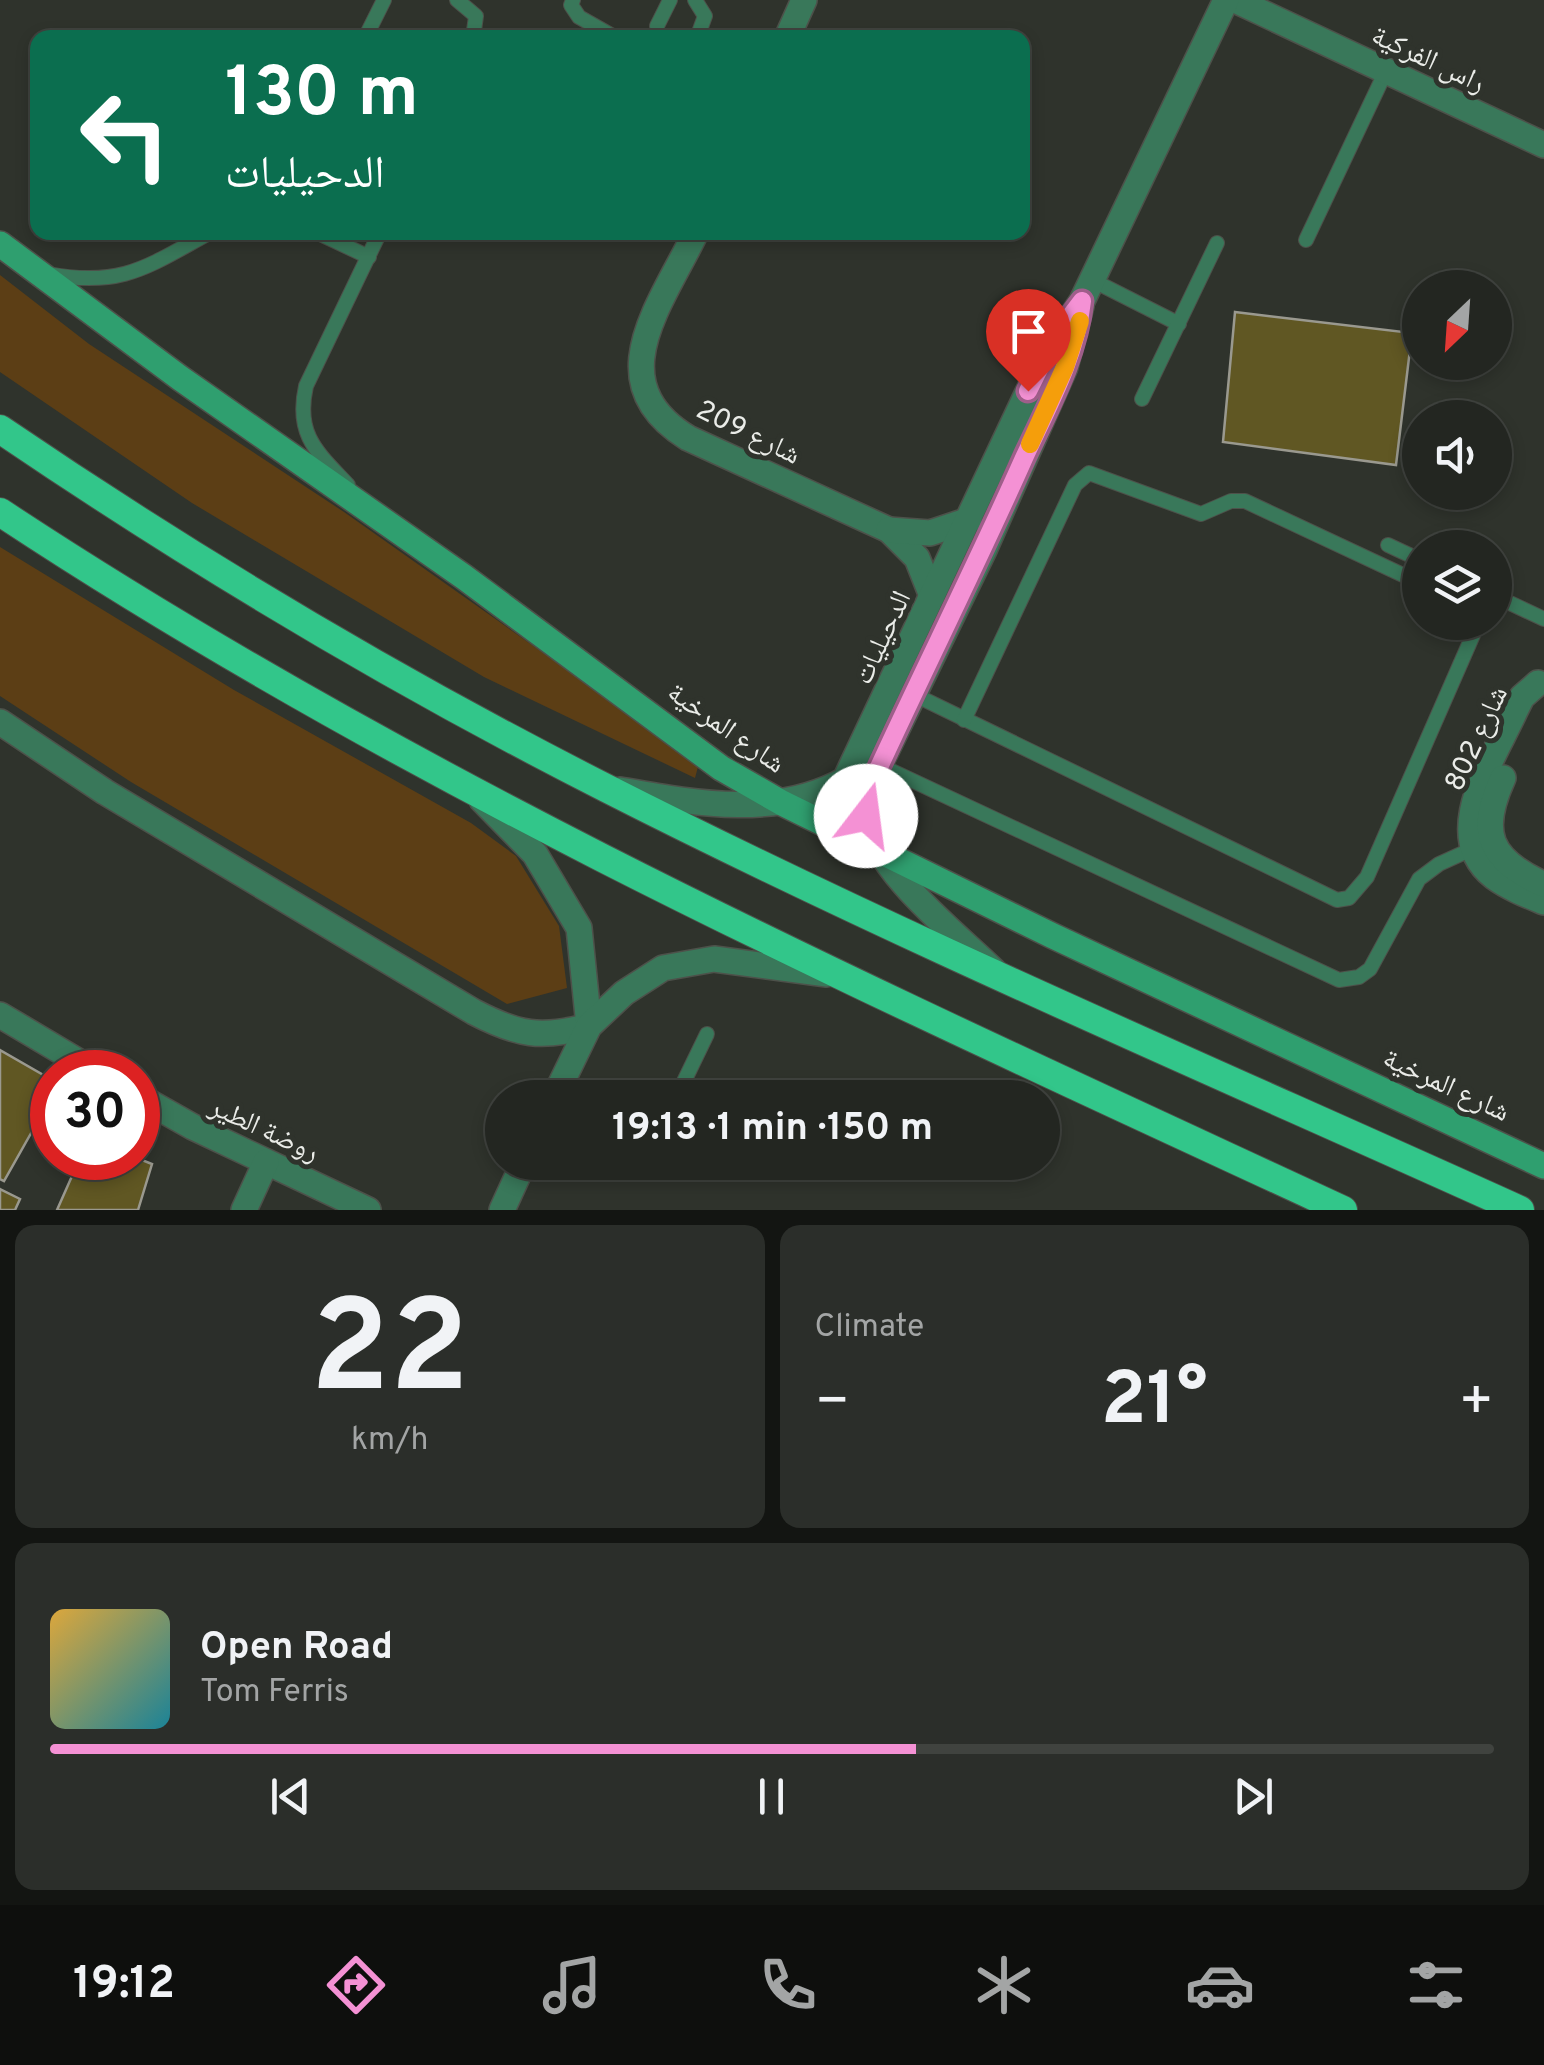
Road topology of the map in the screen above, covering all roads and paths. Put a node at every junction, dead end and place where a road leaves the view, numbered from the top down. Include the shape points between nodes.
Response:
1 (384, 0) edge
2 (457, 0) edge
3 (573, 0) edge
4 (670, 0) edge
5 (695, 0) edge
6 (804, 0) edge
7 (1226, 0) edge
8 (1235, 0) edge
9 (657, 26) dead end
10 (369, 30) edge
11 (475, 30) edge
12 (602, 30) edge
13 (699, 30) edge
14 (791, 30) edge
15 (1386, 70) junction
16 (1544, 144) edge
17 (195, 240) edge
18 (333, 240) edge
19 (376, 240) edge
20 (692, 240) edge
21 (1306, 240) dead end
22 (1217, 243) dead end
23 (0, 244) edge
24 (369, 257) junction
25 (41, 273) junction
26 (1087, 290) junction
27 (1179, 324) junction
28 (1142, 399) dead end
29 (0, 429) edge
30 (0, 512) edge
31 (376, 514) junction
32 (969, 520) junction
33 (888, 530) junction
34 (1388, 545) dead end
35 (1402, 552) edge
36 (1402, 575) edge
37 (932, 596) junction
38 (1512, 604) edge
39 (1544, 619) edge
40 (1472, 640) edge
41 (1541, 677) edge
42 (913, 694) junction
43 (964, 720) junction
44 (0, 722) edge
45 (879, 765) junction
46 (469, 787) junction
47 (606, 788) junction
48 (782, 804) junction
49 (879, 848) junction
50 (1472, 849) junction
51 (1544, 884) edge
52 (1544, 902) edge
53 (994, 971) junction
54 (838, 976) junction
55 (0, 1015) edge
56 (589, 1026) junction
57 (706, 1034) dead end
58 (59, 1050) edge
59 (563, 1080) edge
60 (684, 1080) edge
61 (160, 1107) edge
62 (266, 1162) junction
63 (1544, 1166) edge
64 (516, 1180) edge
65 (244, 1210) edge
66 (368, 1210) edge
67 (502, 1210) edge
68 (1343, 1210) edge
69 (1520, 1210) edge

1 - 10 lane
2 - 11 lane via 476,16
3 - 12 lane via 579,17
4 - 9 lane
5 - 13 lane via 705,16
6 - 14 street
7 - 26 street, الدحيليات
8 - 15 street, راس الفركية
15 - 16 street, راس الفركية
15 - 21 lane
17 - 25 lane via 120,278
18 - 24 lane
19 - 24 lane
20 - 33 street, شارع 209 via 648,334 640,381 646,401 688,438
22 - 27 lane
23 - 25 main road, شارع المرخية
24 - 31 lane via 301,406 315,450
25 - 31 main road, شارع المرخية
26 - 27 lane
26 - 32 street, الدحيليات via 1044,356
26 - 42 street, الدحيليات via 1065,367
27 - 28 lane
29 - 47 highway via 330,638
30 - 46 highway via 301,697
31 - 48 main road, شارع المرخية via 721,768
32 - 33 street, شارع 209 via 930,533
32 - 37 street, الدحيليات
33 - 37 street, شارع 209 via 917,558
34 - 35 lane
36 - 43 lane via 1245,502 1231,500 1200,514 1089,473 1075,485
37 - 48 street, الدحيليات via 845,780
38 - 39 lane
40 - 43 lane via 1367,878 1350,898 1325,896
41 - 50 street, شارع 802 via 1522,697 1482,784 1469,830
41 - 51 street, شارع 802 via 1489,827 1507,863
42 - 43 lane
42 - 45 street, الدحيليات
44 - 56 street via 490,1020 536,1036
45 - 49 street, الدحيليات via 866,816
45 - 50 lane via 1339,980 1370,969 1419,879
46 - 54 highway
46 - 56 street via 535,854 579,928
47 - 48 street, الدحيليات via 694,804
47 - 53 highway
48 - 49 main road, شارع المرخية
49 - 53 street, الدحيليات via 908,888
49 - 63 main road, شارع المرخية
50 - 52 street via 1494,876
53 - 69 highway
54 - 56 street via 714,960 663,968
54 - 68 highway
55 - 58 street
56 - 59 street
57 - 60 lane
61 - 62 street, روضة الطير
62 - 65 street
62 - 66 street, روضة الطير
64 - 67 street

